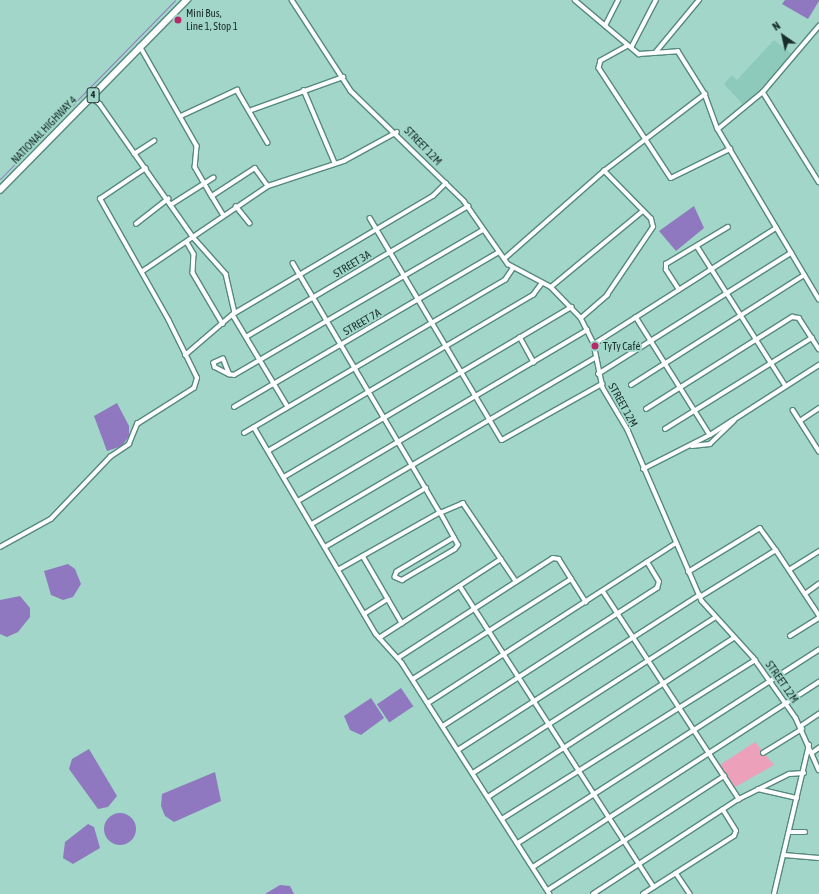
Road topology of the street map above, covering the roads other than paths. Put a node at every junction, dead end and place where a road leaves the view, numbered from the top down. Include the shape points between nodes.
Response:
1 (187, 0) edge
2 (292, 0) edge
3 (575, 0) edge
4 (618, 0) edge
5 (656, 0) edge
6 (699, 0) edge
7 (605, 26) junction
8 (819, 26) edge
9 (630, 47) junction
10 (142, 48) junction
11 (655, 53) junction
12 (343, 77) junction
13 (304, 90) junction
14 (763, 92) junction
15 (705, 94) junction
16 (91, 97) junction
17 (252, 110) junction
18 (181, 116) junction
19 (718, 129) junction
20 (397, 132) junction
21 (154, 141) dead end
22 (646, 141) junction
23 (268, 143) dead end
24 (730, 150) junction
25 (134, 154) junction
26 (334, 163) junction
27 (146, 168) junction
28 (604, 171) junction
29 (213, 178) dead end
30 (819, 182) edge
31 (446, 183) junction
32 (205, 184) junction
33 (268, 186) junction
34 (0, 190) edge
35 (212, 196) junction
36 (168, 199) junction
37 (172, 204) junction
38 (236, 206) junction
39 (468, 206) junction
40 (643, 211) junction
41 (224, 214) junction
42 (370, 218) dead end
43 (250, 223) dead end
44 (136, 224) dead end
45 (728, 226) dead end
46 (776, 228) junction
47 (377, 229) junction
48 (483, 230) junction
49 (193, 237) junction
50 (187, 242) junction
51 (697, 246) junction
52 (390, 252) junction
53 (498, 253) junction
54 (791, 253) junction
55 (504, 259) junction
56 (293, 263) dead end
57 (513, 268) junction
58 (712, 269) junction
59 (143, 271) junction
60 (300, 275) junction
61 (804, 275) junction
62 (405, 276) junction
63 (542, 283) junction
64 (551, 287) junction
65 (679, 290) junction
66 (727, 293) junction
67 (313, 297) junction
68 (419, 299) junction
69 (819, 300) edge
70 (572, 307) junction
71 (234, 314) junction
72 (741, 315) junction
73 (636, 317) junction
74 (580, 318) junction
75 (327, 321) junction
76 (433, 323) junction
77 (223, 324) junction
78 (587, 330) junction
79 (246, 337) junction
80 (520, 337) junction
81 (812, 338) junction
82 (756, 340) junction
83 (650, 341) junction
84 (341, 344) junction
85 (594, 344) junction
86 (446, 346) junction
87 (819, 349) edge
88 (186, 355) junction
89 (595, 358) junction
90 (260, 360) junction
91 (534, 362) junction
92 (771, 363) junction
93 (665, 364) junction
94 (819, 365) edge
95 (355, 368) junction
96 (462, 372) junction
97 (229, 374) junction
98 (598, 374) junction
99 (274, 384) junction
100 (602, 384) junction
101 (631, 385) dead end
102 (786, 386) junction
103 (680, 388) junction
104 (369, 392) junction
105 (476, 396) junction
106 (234, 407) dead end
107 (288, 407) junction
108 (819, 408) edge
109 (646, 409) dead end
110 (793, 410) dead end
111 (695, 411) junction
112 (384, 417) junction
113 (737, 418) junction
114 (490, 419) junction
115 (800, 421) junction
116 (254, 427) junction
117 (665, 429) dead end
118 (244, 433) dead end
119 (710, 435) junction
120 (398, 441) junction
121 (691, 446) junction
122 (818, 449) edge
123 (268, 451) junction
124 (412, 465) junction
125 (643, 469) junction
126 (284, 477) junction
127 (426, 488) junction
128 (298, 501) junction
129 (440, 513) junction
130 (312, 524) junction
131 (454, 538) junction
132 (675, 544) junction
133 (0, 547) edge
134 (325, 547) junction
135 (776, 550) junction
136 (819, 551) edge
137 (363, 556) junction
138 (501, 559) junction
139 (647, 562) junction
140 (339, 570) junction
141 (789, 570) junction
142 (688, 572) junction
143 (571, 579) junction
144 (516, 581) junction
145 (819, 584) edge
146 (460, 586) junction
147 (603, 591) junction
148 (805, 594) junction
149 (700, 596) junction
150 (388, 599) junction
151 (586, 602) junction
152 (474, 608) junction
153 (364, 614) junction
154 (618, 614) junction
155 (819, 616) edge
156 (714, 618) junction
157 (402, 623) junction
158 (489, 631) junction
159 (790, 636) dead end
160 (633, 637) junction
161 (380, 638) junction
162 (734, 638) junction
163 (819, 650) edge
164 (504, 655) junction
165 (398, 658) junction
166 (648, 660) junction
167 (754, 660) junction
168 (519, 678) junction
169 (413, 679) junction
170 (768, 682) junction
171 (819, 682) edge
172 (664, 684) junction
173 (534, 701) junction
174 (428, 704) junction
175 (785, 704) junction
176 (679, 707) junction
177 (819, 714) edge
178 (549, 724) junction
179 (443, 726) junction
180 (802, 727) junction
181 (694, 730) junction
182 (809, 744) junction
183 (564, 748) junction
184 (819, 748) edge
185 (458, 750) junction
186 (709, 753) junction
187 (763, 753) dead end
188 (812, 753) junction
189 (819, 770) edge
190 (579, 771) junction
191 (473, 773) junction
192 (804, 773) junction
193 (724, 776) junction
194 (758, 788) junction
195 (594, 794) junction
196 (488, 797) junction
197 (797, 798) junction
198 (740, 799) junction
199 (723, 810) junction
200 (609, 818) junction
201 (502, 820) junction
202 (790, 832) junction
203 (805, 832) dead end
204 (624, 841) junction
205 (518, 843) junction
206 (784, 855) junction
207 (819, 858) edge
208 (639, 864) junction
209 (533, 867) junction
210 (676, 873) junction
211 (654, 887) junction
212 (549, 892) edge
213 (593, 894) edge
214 (643, 894) edge
215 (690, 894) edge
216 (774, 894) edge

1 - 10 highway, NATIONAL HIGHWAY 4 / 4
2 - 12 street, STREET 12M
3 - 7 street
4 - 7 street
5 - 9 street
6 - 11 street
7 - 9 street
8 - 14 street
9 - 11 street via 639,54
9 - 22 street via 601,61 599,68
10 - 16 highway, NATIONAL HIGHWAY 4 / 4
10 - 18 street
11 - 15 street via 678,51
12 - 13 street
12 - 20 street, STREET 12M via 364,105
13 - 17 street
13 - 26 street
14 - 19 street
14 - 30 street
15 - 19 street
15 - 22 street
16 - 25 street via 100,104
16 - 34 highway, NATIONAL HIGHWAY 4 / 4
17 - 18 street via 237,90
17 - 23 street
18 - 32 street via 197,146 195,167
19 - 24 street
20 - 26 street
20 - 31 street, STREET 12M
21 - 25 street
22 - 24 street via 672,179
22 - 28 street
24 - 46 street
25 - 27 street
26 - 33 street
27 - 36 street
27 - 59 street via 100,199
28 - 40 street
28 - 55 street
29 - 32 street
31 - 39 street, STREET 12M
31 - 47 street via 433,196
32 - 35 street
32 - 37 street
33 - 35 street via 254,168
33 - 38 street
35 - 41 street
36 - 37 street
36 - 44 street
37 - 49 street
38 - 41 street
38 - 43 street
39 - 48 street, STREET 12M
39 - 52 street, STREET 3A
40 - 64 street
40 - 74 street via 653,226 607,295
41 - 49 street
42 - 47 street
45 - 51 street
46 - 54 street
46 - 58 street
47 - 52 street
47 - 60 street
48 - 53 street, STREET 12M
48 - 62 street
49 - 50 street
49 - 71 street via 226,274
50 - 59 street
50 - 77 street via 194,254 193,273
51 - 58 street
51 - 65 street via 665,267
52 - 62 street
52 - 67 street, STREET 3A
53 - 55 street, STREET 12M
53 - 68 street, STREET 7A
54 - 61 street
54 - 66 street
55 - 57 street, STREET 12M
56 - 60 street
57 - 63 street, STREET 12M
57 - 76 street via 506,280
58 - 65 street
58 - 66 street
59 - 88 street
60 - 67 street
60 - 71 street
61 - 69 street
61 - 72 street
62 - 68 street
62 - 75 street
63 - 64 street, STREET 12M
63 - 86 street via 534,295
64 - 70 street, STREET 12M
65 - 73 street
66 - 72 street
66 - 83 street
67 - 75 street
67 - 79 street, STREET 3A
68 - 76 street
68 - 84 street, STREET 7A
70 - 74 street, STREET 12M
70 - 80 street
71 - 77 street
71 - 79 street
72 - 82 street
72 - 93 street
73 - 83 street
73 - 85 street
74 - 78 street, STREET 12M
75 - 84 street
75 - 90 street
76 - 86 street
76 - 95 street
77 - 88 street
78 - 85 street, STREET 12M
78 - 91 street
79 - 90 street
80 - 91 street
80 - 96 street
81 - 82 street via 796,316
81 - 87 street
81 - 92 street
82 - 92 street
82 - 103 street
83 - 93 street
83 - 98 street
84 - 95 street
84 - 99 street, STREET 7A
85 - 89 street, STREET 12M
86 - 96 street
86 - 104 street
88 - 133 street via 197,378 194,388 137,424 129,444 110,458 51,519
89 - 98 street, STREET 12M
89 - 114 street
90 - 97 street
90 - 99 street
91 - 105 street
92 - 102 street
92 - 111 street
93 - 101 street
93 - 103 street
94 - 102 street
95 - 104 street
95 - 107 street
96 - 105 street
96 - 112 street
97 - 97 street via 215,367 214,363 223,359
98 - 100 street, STREET 12M
99 - 106 street, STREET 7A
99 - 107 street
100 - 114 street via 505,441
100 - 125 street, STREET 12M via 628,430
102 - 113 street
103 - 109 street
103 - 111 street
104 - 112 street
104 - 123 street
105 - 114 street
105 - 120 street
107 - 116 street
108 - 115 street
110 - 115 street
111 - 117 street
111 - 119 street
112 - 120 street
112 - 126 street
113 - 119 street
113 - 121 street via 710,444
114 - 124 street
115 - 122 street
116 - 118 street
116 - 123 street
119 - 121 street
120 - 124 street
120 - 128 street
121 - 125 street
123 - 126 street
124 - 127 street
124 - 130 street
125 - 132 street, STREET 12M
126 - 128 street
127 - 129 street
127 - 134 street
128 - 130 street
129 - 131 street
129 - 137 street
129 - 138 street via 458,504 466,504
130 - 134 street
131 - 131 street via 458,545 447,554 402,580 395,577 397,572
132 - 139 street
132 - 142 street, STREET 12M
134 - 140 street
135 - 141 street
135 - 142 street via 760,528
135 - 149 street
136 - 141 street
137 - 140 street
137 - 150 street
138 - 144 street
138 - 146 street
139 - 147 street
139 - 154 street via 659,586
140 - 153 street
141 - 148 street
142 - 149 street, STREET 12M
143 - 144 street via 559,559 554,558
143 - 151 street
143 - 158 street
144 - 152 street
145 - 148 street
146 - 152 street
146 - 157 street
147 - 151 street
147 - 154 street
148 - 155 street
149 - 156 street, STREET 12M
149 - 160 street
150 - 153 street
150 - 157 street
151 - 164 street
152 - 158 street
152 - 165 street
153 - 161 street
154 - 160 street
154 - 168 street
155 - 159 street
156 - 162 street, STREET 12M
156 - 166 street
157 - 161 street
158 - 164 street
158 - 169 street
160 - 166 street
160 - 173 street
161 - 165 street
162 - 167 street, STREET 12M
162 - 172 street
163 - 170 street
164 - 168 street
164 - 174 street
165 - 169 street
166 - 172 street
166 - 178 street
167 - 170 street, STREET 12M
167 - 176 street
168 - 173 street
168 - 179 street
169 - 174 street
170 - 175 street, STREET 12M
170 - 181 street
171 - 175 street
172 - 176 street
172 - 183 street
173 - 178 street
173 - 185 street
174 - 179 street
175 - 180 street, STREET 12M
175 - 186 street
176 - 181 street
176 - 190 street
177 - 180 street
178 - 183 street
178 - 191 street
179 - 185 street
180 - 182 street, STREET 12M
180 - 187 street
181 - 186 street
181 - 195 street
182 - 188 street, STREET 12M
182 - 192 street
183 - 190 street
183 - 196 street
184 - 188 street
185 - 191 street
186 - 193 street
186 - 200 street
188 - 189 street, STREET 12M
190 - 195 street
190 - 201 street
191 - 196 street
192 - 194 street via 789,774
192 - 197 street
193 - 198 street
193 - 204 street
194 - 197 street
194 - 198 street
195 - 200 street
195 - 205 street
196 - 201 street
197 - 202 street
198 - 199 street
199 - 208 street
199 - 210 street via 736,831 734,836
200 - 204 street
200 - 209 street
201 - 205 street
202 - 203 street
202 - 206 street
204 - 208 street
204 - 212 street
205 - 209 street
206 - 207 street
206 - 216 street
208 - 211 street
208 - 213 street
209 - 212 street
210 - 211 street
210 - 215 street
211 - 214 street

